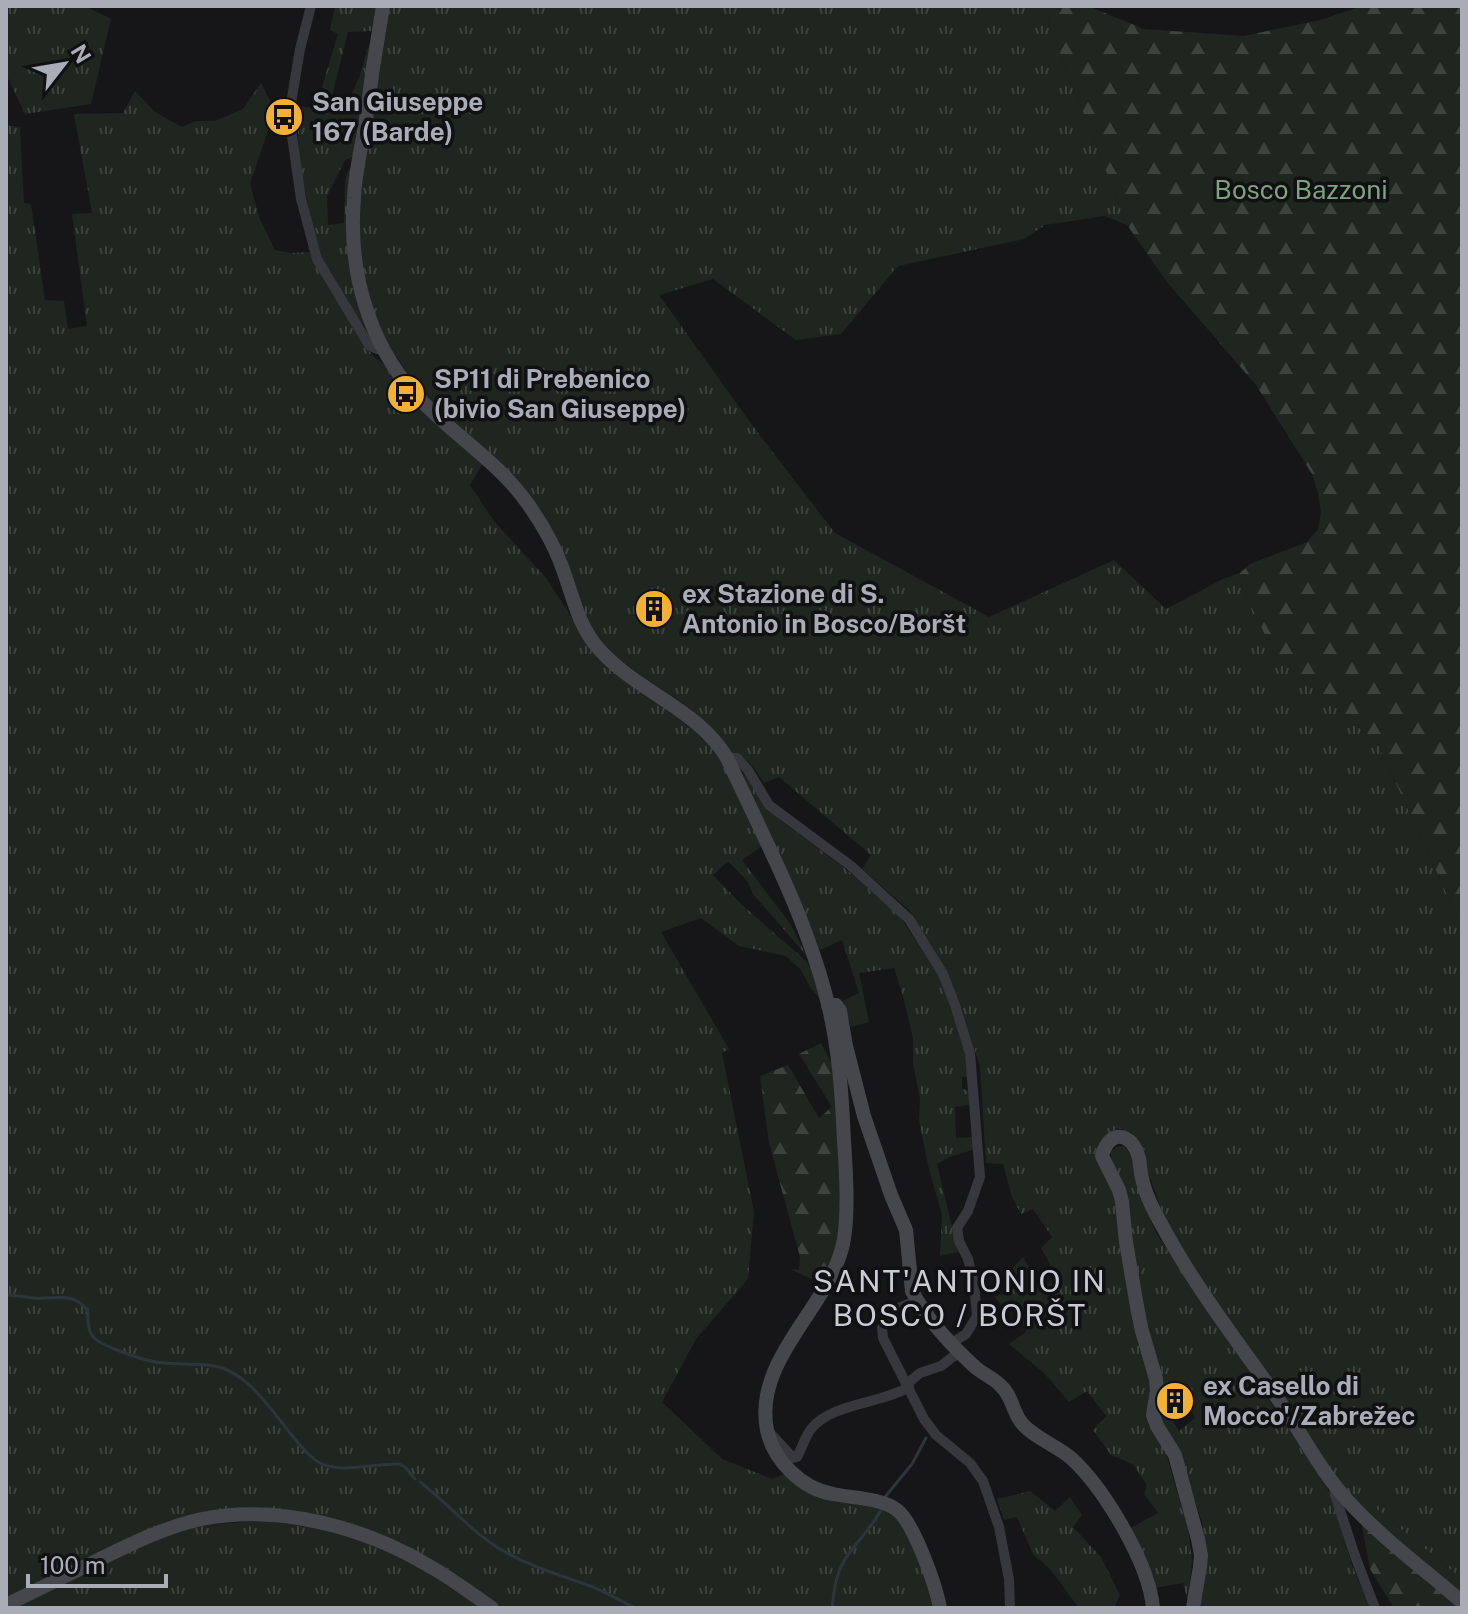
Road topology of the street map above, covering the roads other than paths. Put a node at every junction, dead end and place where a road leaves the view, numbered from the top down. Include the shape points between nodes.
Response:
1 (311, 6) edge
2 (383, 6) edge
3 (384, 349) junction
4 (727, 758) junction
5 (828, 1005) junction
6 (917, 1300) junction
7 (956, 1347) junction
8 (908, 1385) junction
9 (767, 1430) junction
10 (1334, 1486) junction
11 (1462, 1602) edge
12 (6, 1605) edge
13 (492, 1608) edge
14 (940, 1608) edge
15 (1010, 1608) edge
16 (1153, 1608) edge
17 (1193, 1608) edge
18 (1375, 1608) edge

1 - 3 street via 291,103 301,199 327,279 369,345
2 - 3 main road via 353,223 359,285
3 - 4 main road via 413,393 526,501 554,547 582,626 602,652 701,725
4 - 5 main road via 802,922
4 - 7 street via 743,764 777,812 851,866 909,919 955,1005 970,1053 980,1177 957,1228 974,1283 977,1316
5 - 6 main road via 840,1011 864,1116 906,1230
5 - 9 main road via 841,1079 843,1245 768,1385
6 - 7 main road
6 - 8 street via 887,1313 882,1328
7 - 8 street via 941,1366 920,1373
7 - 16 main road via 1007,1392 1022,1423 1069,1457 1098,1490 1128,1536
8 - 9 street via 891,1396 825,1417 811,1429 797,1457
8 - 15 street via 936,1435 983,1481 999,1527
9 - 14 main road via 779,1459 808,1484 830,1494 887,1504 902,1514 933,1579
10 - 11 main road
10 - 17 main road via 1178,1255 1147,1197 1135,1146 1129,1139 1113,1138 1102,1156 1122,1202 1138,1312 1156,1379 1153,1415 1175,1455 1201,1555
10 - 18 street
12 - 13 main road via 151,1535 233,1515 324,1523 384,1543 430,1566

